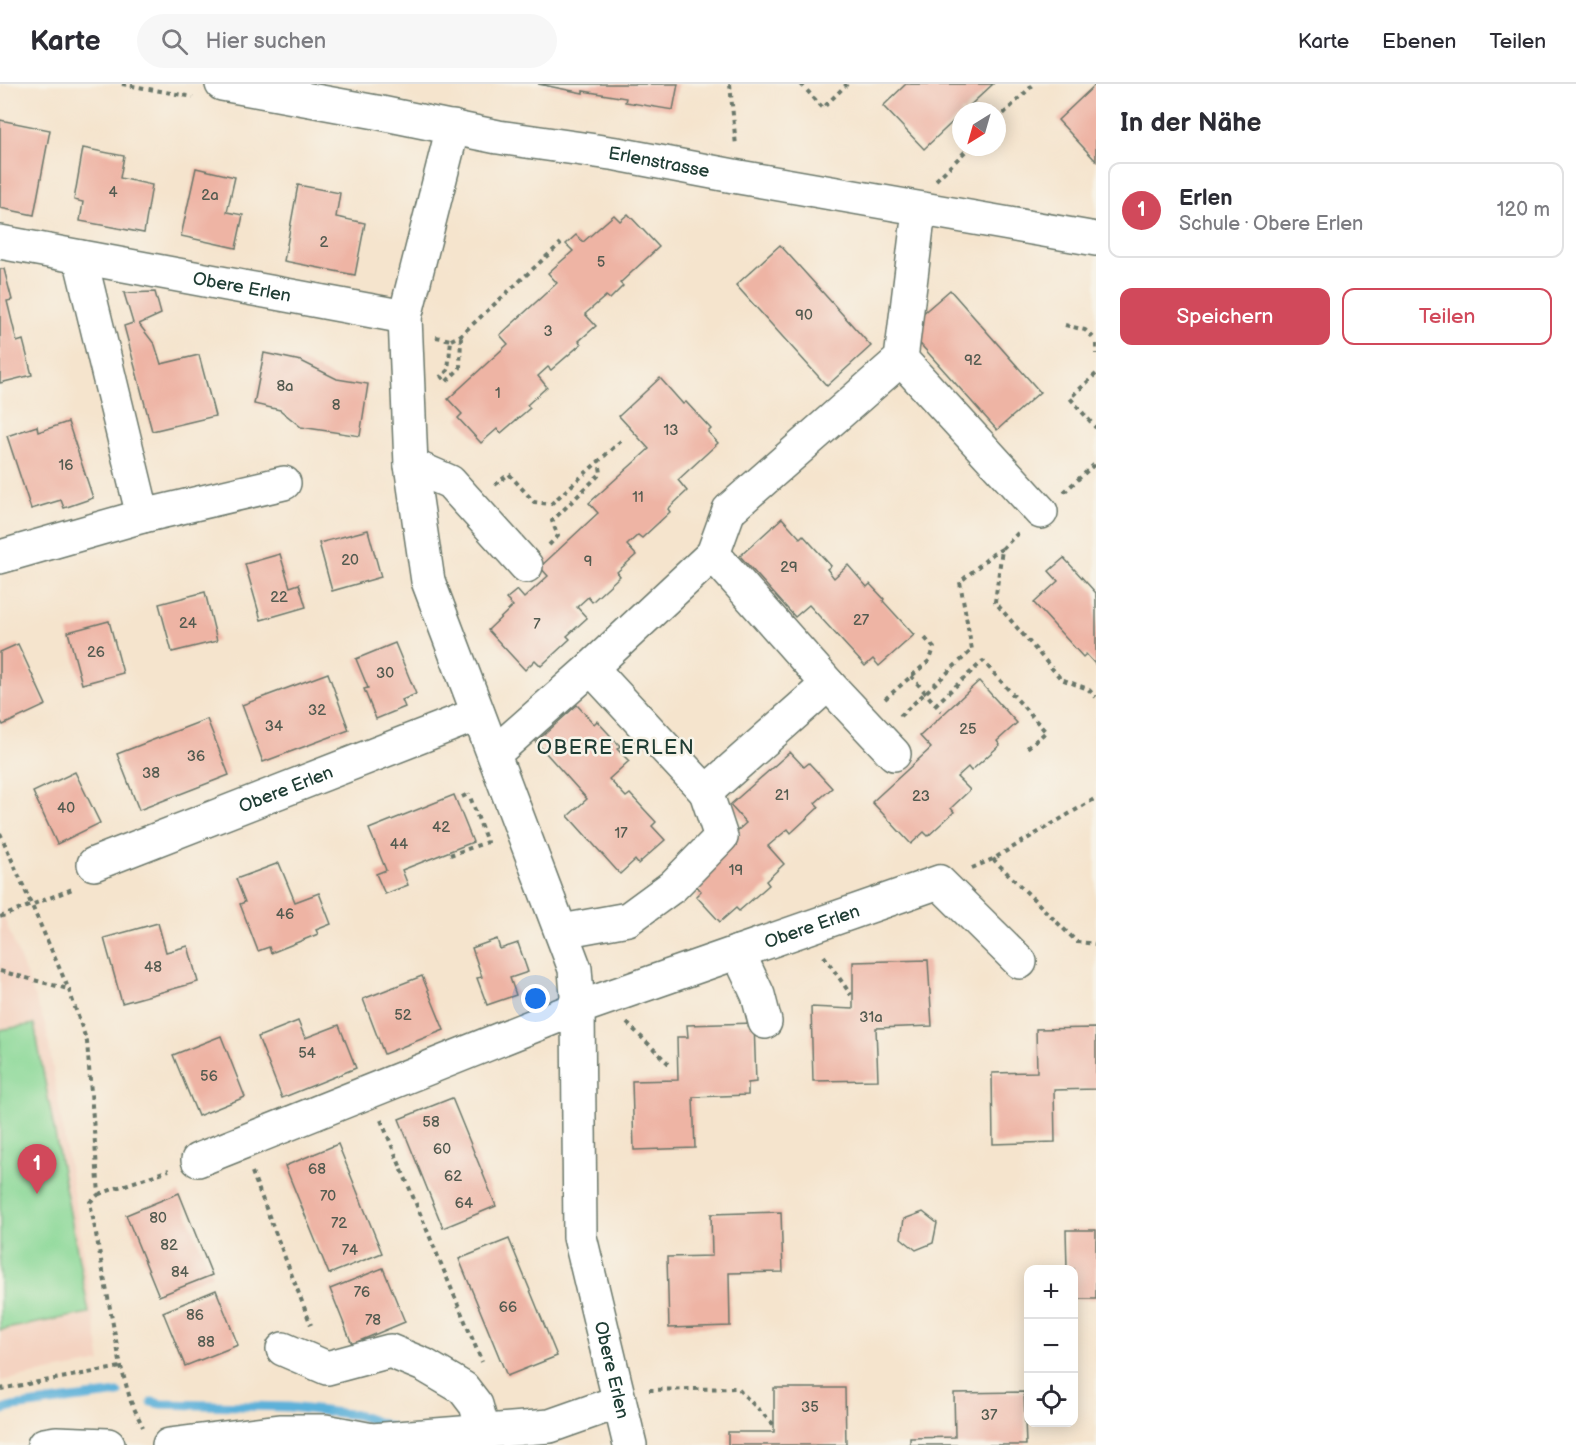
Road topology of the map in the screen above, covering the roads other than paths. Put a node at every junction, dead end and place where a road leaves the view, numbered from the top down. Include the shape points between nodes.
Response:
1 (213, 91) edge
2 (453, 128) junction
3 (917, 228) dead end
4 (1096, 239) edge
5 (0, 242) edge
6 (80, 257) junction
7 (405, 316) junction
8 (901, 359) junction
9 (411, 465) junction
10 (284, 483) dead end
11 (1041, 512) road end
12 (143, 516) junction
13 (713, 554) junction
14 (0, 557) edge
15 (526, 566) dead end
16 (591, 668) junction
17 (828, 684) junction
18 (478, 714) junction
19 (877, 737) road end
20 (495, 753) junction
21 (706, 792) junction
22 (94, 864) road end
23 (562, 931) junction
24 (738, 952) junction
25 (1020, 962) dead end
26 (578, 1008) junction
27 (765, 1022) dead end
28 (198, 1160) road end
29 (283, 1349) dead end
30 (617, 1398) junction
31 (483, 1430) junction
32 (157, 1436) edge
33 (376, 1442) edge
34 (44, 1445) edge
35 (108, 1445) edge
36 (630, 1445) edge

1 - 2 street, Erlenstrasse
2 - 4 street, Erlenstrasse
2 - 7 street, Obere Erlen
3 - 8 street
5 - 6 street, Obere Erlen
6 - 7 street, Obere Erlen
6 - 12 street
7 - 9 street, Obere Erlen
8 - 11 street
8 - 13 street via 729,510
9 - 15 street via 450,482
9 - 18 street, Obere Erlen via 428,581
10 - 12 street
12 - 14 street
13 - 16 street
13 - 17 street
16 - 20 street
16 - 21 street
17 - 19 street
17 - 21 street
18 - 20 street, Obere Erlen
18 - 22 street, Obere Erlen
20 - 23 street, Obere Erlen
21 - 23 street via 721,837 673,886 628,919
23 - 26 street, Obere Erlen via 575,969
24 - 25 street, Obere Erlen via 939,882
24 - 26 street, Obere Erlen
24 - 27 street via 758,994
26 - 28 street, Obere Erlen
26 - 30 street, Obere Erlen via 580,1237
29 - 31 street via 327,1368 390,1351 463,1388 476,1405
30 - 31 street via 550,1426
30 - 36 street, Obere Erlen
31 - 33 street
32 - 33 street via 325,1431
34 - 35 street

